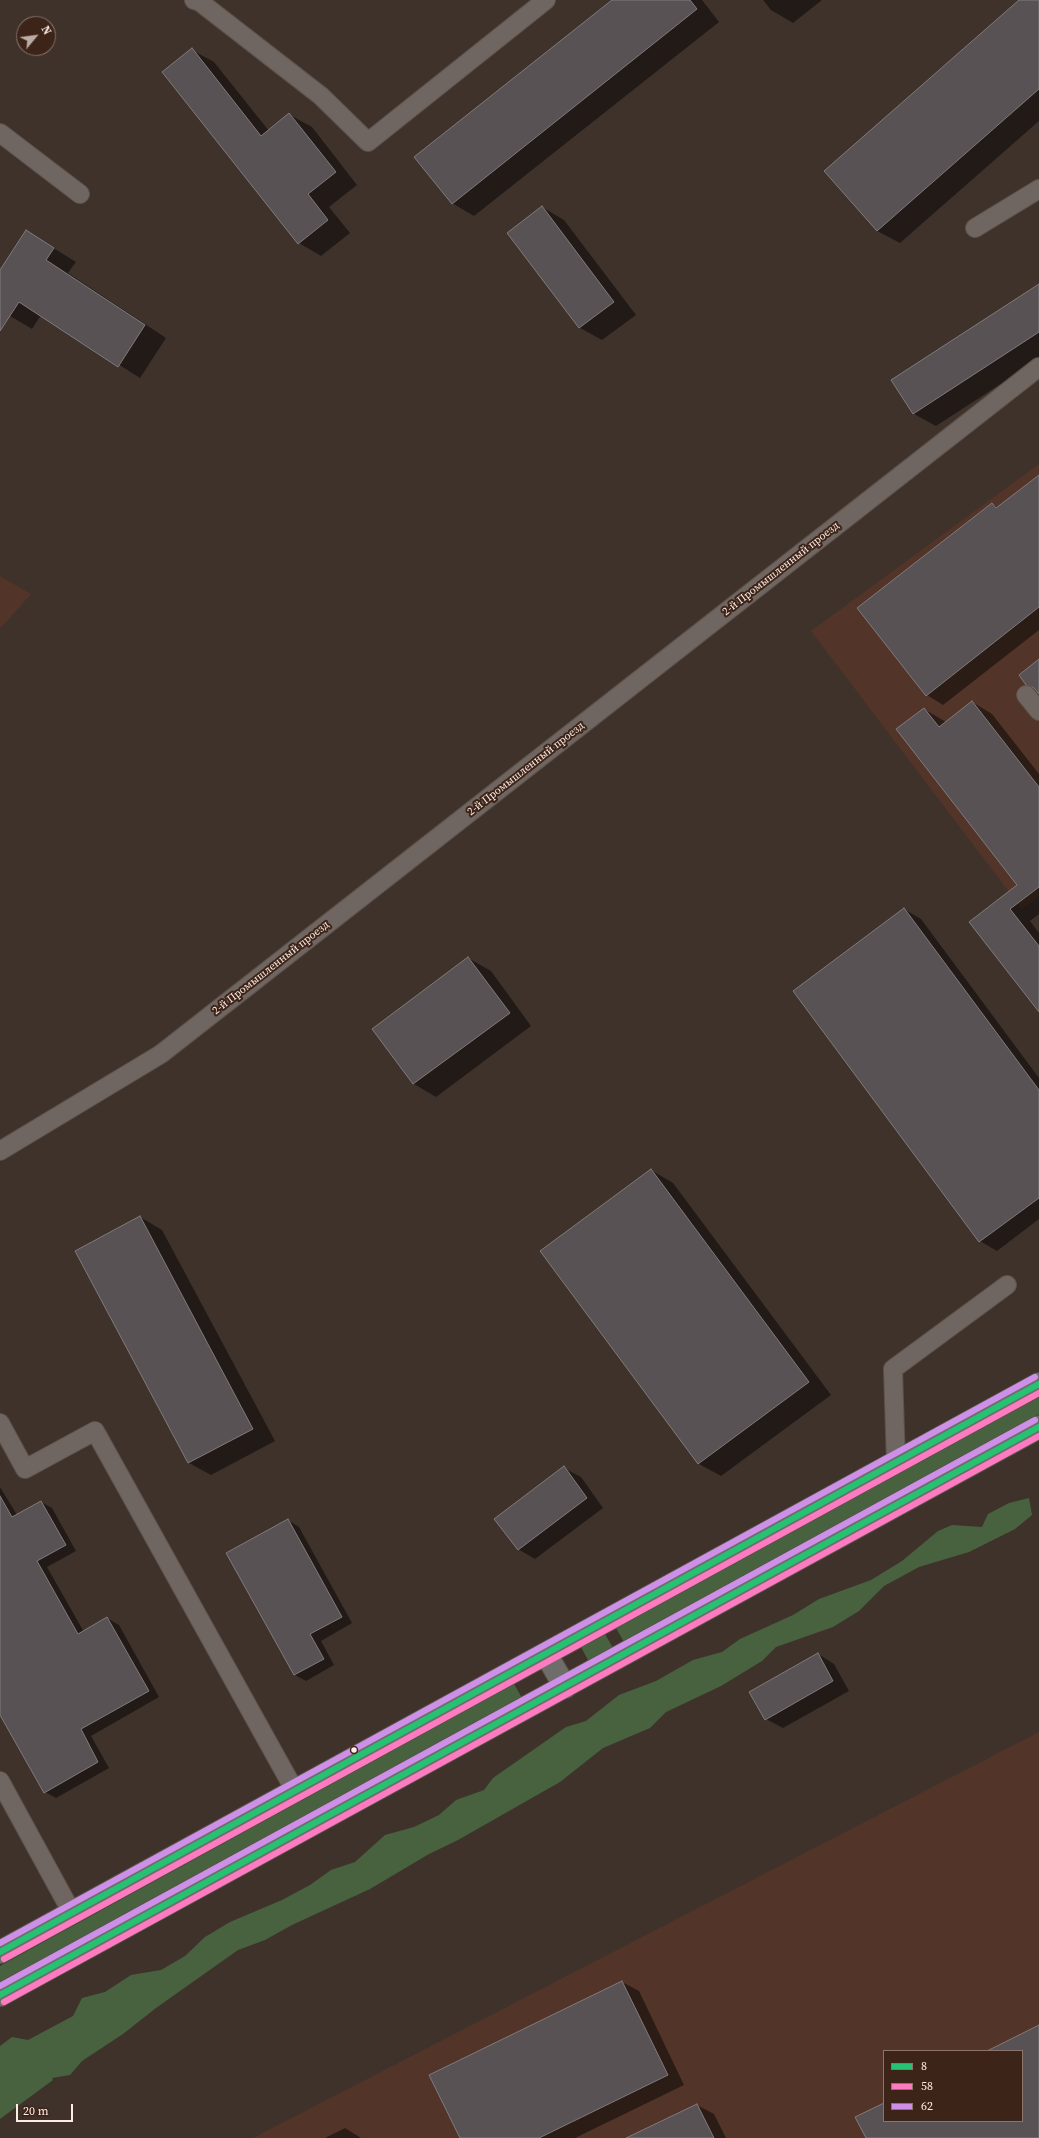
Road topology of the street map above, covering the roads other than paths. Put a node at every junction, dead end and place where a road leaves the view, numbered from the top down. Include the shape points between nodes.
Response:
1 (194, 0) edge
2 (546, 0) edge
3 (0, 133) edge
4 (1039, 189) edge
5 (80, 194) dead end
6 (975, 228) dead end
7 (1039, 367) edge
8 (1026, 695) dead end
9 (1039, 711) edge
10 (0, 1151) edge
11 (1007, 1285) dead end
12 (1039, 1384) edge
13 (0, 1423) edge
14 (1039, 1427) edge
15 (896, 1463) junction
16 (546, 1654) junction
17 (565, 1687) junction
18 (0, 1781) edge
19 (295, 1791) junction
20 (72, 1913) junction
21 (0, 1952) edge
22 (0, 1995) edge

1 - 2 lane via 200,2 321,96 368,142
3 - 5 lane
4 - 6 lane
7 - 10 lane, 2-й Промышленный проезд via 161,1054
8 - 9 lane
11 - 15 lane via 893,1369
12 - 15 main road
13 - 19 lane via 25,1470 95,1431
14 - 17 main road
15 - 16 main road
16 - 17 main road
16 - 19 main road
17 - 22 main road
18 - 20 lane
19 - 20 main road
20 - 21 main road

